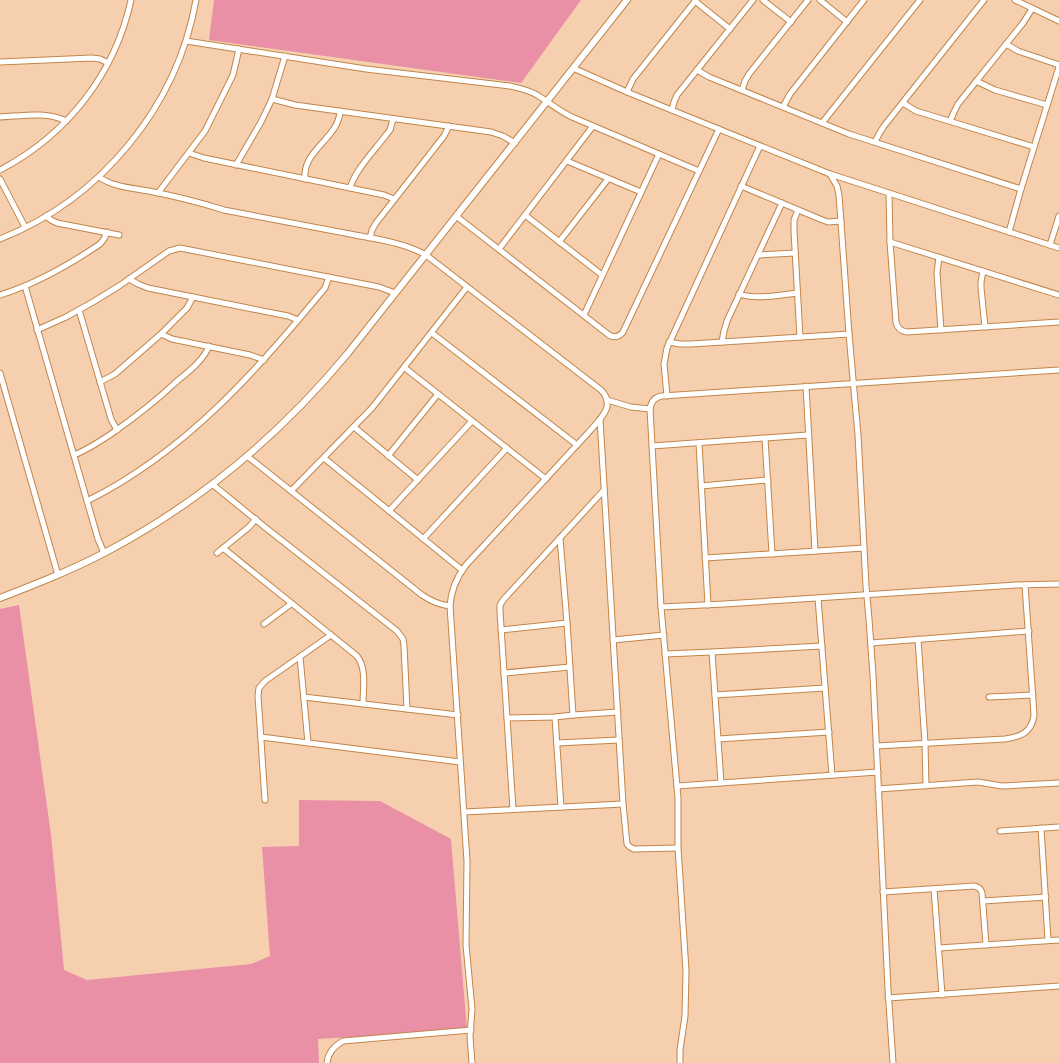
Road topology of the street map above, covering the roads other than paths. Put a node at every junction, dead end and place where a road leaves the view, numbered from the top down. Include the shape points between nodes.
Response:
1 (131, 0) edge
2 (196, 0) edge
3 (627, 0) edge
4 (753, 0) edge
5 (763, 0) edge
6 (808, 0) edge
7 (820, 0) edge
8 (864, 0) edge
9 (920, 0) edge
10 (984, 0) edge
11 (1015, 0) edge
12 (696, 1) edge
13 (1032, 9) junction
14 (1059, 21) edge
15 (791, 22) junction
16 (847, 22) junction
17 (730, 28) junction
18 (186, 41) junction
19 (1006, 44) junction
20 (239, 49) junction
21 (285, 56) junction
22 (0, 62) edge
23 (108, 63) junction
24 (1059, 66) edge
25 (573, 68) junction
26 (697, 70) junction
27 (976, 81) junction
28 (742, 90) junction
29 (627, 92) junction
30 (272, 99) junction
31 (547, 102) junction
32 (903, 103) junction
33 (1047, 105) junction
34 (782, 107) junction
35 (672, 110) junction
36 (340, 111) junction
37 (0, 117) edge
38 (393, 119) junction
39 (66, 121) junction
40 (950, 121) junction
41 (822, 123) junction
42 (449, 126) junction
43 (593, 126) junction
44 (719, 129) junction
45 (875, 142) junction
46 (515, 143) junction
47 (760, 146) junction
48 (1034, 147) junction
49 (189, 152) junction
50 (659, 154) junction
51 (567, 161) junction
52 (236, 165) junction
53 (0, 170) edge
54 (699, 171) junction
55 (830, 174) junction
56 (99, 177) junction
57 (0, 179) edge
58 (306, 179) junction
59 (608, 179) junction
60 (741, 186) junction
61 (350, 188) junction
62 (1021, 189) junction
63 (641, 192) junction
64 (158, 193) junction
65 (889, 193) junction
66 (394, 199) junction
67 (782, 203) junction
68 (798, 210) junction
69 (525, 215) junction
70 (46, 216) junction
71 (456, 216) junction
72 (1059, 216) edge
73 (841, 221) junction
74 (25, 228) junction
75 (107, 232) junction
76 (1009, 232) junction
77 (119, 235) dead end
78 (370, 238) junction
79 (0, 239) edge
80 (560, 242) junction
81 (890, 242) junction
82 (1050, 245) junction
83 (1059, 248) edge
84 (499, 250) junction
85 (795, 253) junction
86 (426, 255) junction
87 (758, 255) junction
88 (939, 257) junction
89 (983, 271) junction
90 (602, 275) junction
91 (329, 277) junction
92 (130, 278) junction
93 (25, 286) junction
94 (467, 287) junction
95 (395, 293) junction
96 (797, 293) junction
97 (739, 294) junction
98 (0, 295) edge
99 (1059, 295) edge
100 (193, 297) junction
101 (79, 310) junction
102 (584, 315) junction
103 (298, 320) junction
104 (1059, 322) edge
105 (984, 327) junction
106 (37, 330) junction
107 (941, 330) junction
108 (432, 333) junction
109 (161, 334) junction
110 (849, 334) junction
111 (800, 337) junction
112 (669, 342) junction
113 (722, 342) junction
114 (209, 346) junction
115 (264, 360) junction
116 (405, 368) junction
117 (1059, 370) edge
118 (0, 373) edge
119 (100, 382) junction
120 (853, 383) junction
121 (806, 386) junction
122 (438, 394) junction
123 (668, 396) junction
124 (607, 400) junction
125 (650, 410) junction
126 (600, 419) junction
127 (472, 421) junction
128 (354, 427) junction
129 (117, 430) junction
130 (808, 435) junction
131 (766, 438) junction
132 (699, 443) junction
133 (577, 446) junction
134 (652, 446) junction
135 (507, 448) junction
136 (74, 455) junction
137 (248, 456) junction
138 (388, 456) junction
139 (324, 458) junction
140 (546, 479) junction
141 (418, 480) junction
142 (768, 480) junction
143 (212, 484) junction
144 (701, 486) junction
145 (291, 490) junction
146 (604, 490) junction
147 (87, 501) junction
148 (389, 511) junction
149 (256, 519) junction
150 (560, 538) junction
151 (424, 539) junction
152 (223, 548) junction
153 (864, 548) junction
154 (815, 551) junction
155 (104, 553) junction
156 (217, 553) dead end
157 (772, 554) junction
158 (706, 558) junction
159 (462, 570) junction
160 (58, 575) junction
161 (1059, 584) edge
162 (1025, 585) junction
163 (867, 595) junction
164 (0, 598) edge
165 (818, 598) junction
166 (292, 604) junction
167 (708, 605) junction
168 (450, 606) junction
169 (661, 607) junction
170 (567, 623) junction
171 (264, 624) dead end
172 (501, 630) junction
173 (1029, 631) junction
174 (331, 635) junction
175 (664, 635) junction
176 (918, 639) junction
177 (613, 640) junction
178 (870, 643) junction
179 (822, 646) junction
180 (712, 652) junction
181 (665, 654) junction
182 (300, 657) junction
183 (570, 667) junction
184 (504, 673) junction
185 (825, 688) junction
186 (714, 695) junction
187 (1033, 695) junction
188 (304, 697) junction
189 (989, 697) dead end
190 (363, 704) junction
191 (407, 709) junction
192 (618, 712) junction
193 (458, 715) junction
194 (573, 715) junction
195 (555, 717) junction
196 (507, 718) junction
197 (829, 732) junction
198 (261, 737) junction
199 (718, 739) junction
200 (619, 740) junction
201 (308, 743) junction
202 (557, 743) junction
203 (925, 744) junction
204 (876, 746) junction
205 (460, 762) junction
206 (878, 772) junction
207 (832, 775) junction
208 (721, 783) junction
209 (1059, 783) edge
210 (677, 786) junction
211 (926, 786) junction
212 (878, 789) junction
213 (265, 800) dead end
214 (623, 804) junction
215 (561, 807) junction
216 (513, 809) junction
217 (464, 812) junction
218 (1059, 827) edge
219 (1041, 828) junction
220 (1000, 831) dead end
221 (678, 848) junction
222 (934, 889) junction
223 (883, 892) junction
224 (1046, 897) junction
225 (983, 901) junction
226 (1048, 940) junction
227 (1059, 940) edge
228 (986, 945) junction
229 (939, 948) junction
230 (1059, 986) edge
231 (942, 995) junction
232 (888, 998) junction
233 (471, 1030) junction
234 (327, 1063) edge
235 (472, 1063) edge
236 (680, 1063) edge
237 (893, 1063) edge

1 - 23 street via 118,43
2 - 18 street
3 - 25 street
4 - 17 street
5 - 15 street
6 - 15 street
7 - 16 street
8 - 16 street
9 - 41 street
10 - 32 street
11 - 13 street
12 - 17 street
12 - 29 street via 633,79
13 - 14 street
13 - 19 street
15 - 28 street via 749,74
16 - 34 street
17 - 26 street
18 - 20 street
18 - 56 street via 154,111 127,147
19 - 24 street via 1018,52
19 - 27 street
20 - 21 street
20 - 49 street via 229,83 205,131
21 - 30 street
21 - 31 street via 366,69 516,87 532,92
22 - 23 street via 92,58
23 - 39 street via 85,99
24 - 33 street
25 - 29 street
25 - 31 street
26 - 28 street
26 - 35 street via 675,98
27 - 33 street via 1001,92
27 - 40 street via 958,104
28 - 34 street
29 - 35 street
30 - 36 street via 288,104
30 - 52 street
31 - 43 street
31 - 46 street
32 - 40 street via 916,111
32 - 45 street via 881,130
33 - 48 street
34 - 41 street
35 - 44 street
36 - 38 street
36 - 58 street via 336,126 308,161
37 - 39 street via 47,115
38 - 42 street
38 - 61 street via 390,130 356,173
39 - 53 street via 39,145
40 - 48 street
41 - 45 street
42 - 46 street via 490,132
42 - 66 street via 444,136
43 - 50 street
43 - 51 street
44 - 47 street
44 - 54 street
45 - 62 street
46 - 71 street
47 - 55 street
47 - 60 street
48 - 62 street
49 - 52 street
49 - 64 street
50 - 54 street
50 - 63 street
51 - 59 street
51 - 69 street
52 - 58 street
54 - 102 street via 623,332 618,336 611,336
55 - 65 street
55 - 73 street via 839,190
56 - 64 street via 116,185
56 - 70 street via 74,198
57 - 74 street
58 - 61 street
59 - 63 street
59 - 80 street
60 - 67 street
60 - 112 street
61 - 66 street
62 - 76 street
63 - 90 street
64 - 78 street via 224,210
65 - 76 street
65 - 81 street
66 - 78 street via 373,226
67 - 68 street
67 - 87 street
68 - 73 street via 824,221
68 - 85 street via 794,226
69 - 80 street
69 - 84 street
70 - 74 street
70 - 75 street via 57,223
71 - 84 street
71 - 86 street
72 - 82 street
73 - 110 street
74 - 79 street
75 - 77 street
75 - 93 street via 100,244 82,256
76 - 82 street
78 - 86 street via 406,246
80 - 90 street
81 - 88 street
81 - 107 street via 897,326 907,332
82 - 83 street
84 - 102 street
85 - 87 street
85 - 96 street
86 - 94 street
86 - 95 street
87 - 97 street
88 - 89 street
88 - 107 street via 937,273
89 - 99 street
89 - 105 street via 980,288
90 - 102 street
91 - 92 street via 180,248 169,250
91 - 95 street via 379,287
91 - 103 street via 325,288
92 - 100 street via 148,288
92 - 101 street
93 - 98 street
93 - 106 street
94 - 108 street
94 - 124 street via 601,390
95 - 137 street via 320,386
96 - 97 street via 756,297
96 - 111 street
97 - 113 street via 725,326
100 - 103 street
100 - 109 street via 187,308
101 - 106 street
101 - 119 street
103 - 115 street
104 - 105 street
105 - 107 street
106 - 136 street
108 - 116 street
108 - 133 street
109 - 114 street via 172,339
109 - 119 street via 120,370
110 - 111 street
110 - 120 street
111 - 113 street
112 - 113 street
112 - 123 street via 664,364
114 - 115 street
114 - 129 street via 203,358 185,375
115 - 147 street via 182,438 116,485
116 - 122 street
116 - 128 street
117 - 120 street
118 - 160 street
119 - 129 street
120 - 121 street
120 - 153 street
121 - 123 street
121 - 130 street
122 - 127 street
122 - 138 street
123 - 125 street via 655,399
124 - 125 street
124 - 126 street via 606,411
125 - 134 street
126 - 133 street
126 - 146 street
127 - 135 street
127 - 141 street
128 - 138 street
128 - 139 street
129 - 136 street
130 - 131 street
130 - 154 street
131 - 132 street
131 - 142 street
132 - 134 street
132 - 144 street
133 - 140 street
134 - 169 street
135 - 140 street
135 - 151 street
136 - 147 street
137 - 143 street
137 - 145 street
138 - 141 street
139 - 145 street
139 - 148 street
140 - 159 street
141 - 148 street
142 - 144 street
142 - 157 street
143 - 149 street
143 - 155 street via 156,523
144 - 158 street
145 - 168 street via 422,595 434,602
146 - 150 street
146 - 177 street
147 - 155 street
148 - 151 street
149 - 152 street
149 - 191 street via 398,631 404,646
150 - 170 street
150 - 172 street via 500,605
151 - 159 street
152 - 156 street
152 - 166 street
153 - 154 street
153 - 163 street
154 - 157 street
155 - 160 street
157 - 158 street
158 - 167 street
159 - 168 street via 452,593
160 - 164 street
161 - 162 street
162 - 163 street
162 - 173 street
163 - 165 street
163 - 178 street
165 - 167 street
165 - 179 street
166 - 171 street
166 - 174 street
167 - 169 street
168 - 193 street
169 - 175 street
170 - 172 street
170 - 183 street
172 - 184 street
173 - 176 street
173 - 187 street
174 - 182 street
174 - 190 street via 354,652 361,664
175 - 177 street
175 - 181 street
176 - 178 street
176 - 203 street
177 - 192 street
178 - 204 street
179 - 180 street
179 - 185 street
180 - 181 street
180 - 186 street
181 - 210 street
182 - 188 street
182 - 198 street via 265,681 260,688 258,696
183 - 184 street
183 - 194 street
184 - 196 street
185 - 186 street
185 - 197 street
186 - 199 street
187 - 189 street
187 - 203 street via 1034,720 1030,728 1020,736
188 - 190 street
188 - 201 street
190 - 191 street
191 - 193 street
192 - 194 street
192 - 200 street
193 - 205 street
194 - 195 street
195 - 196 street
195 - 202 street
196 - 216 street
197 - 199 street
197 - 207 street
198 - 201 street
198 - 213 street
199 - 208 street
200 - 202 street
200 - 214 street
201 - 205 street
202 - 215 street
203 - 204 street
203 - 211 street
204 - 206 street
205 - 217 street
206 - 207 street
206 - 212 street
207 - 208 street
208 - 210 street
209 - 211 street via 1002,786 978,782
210 - 221 street
211 - 212 street
212 - 223 street
214 - 215 street
214 - 221 street via 628,846 634,849
215 - 216 street
216 - 217 street
217 - 233 street via 467,871 466,945 472,1009
218 - 219 street
219 - 220 street
219 - 224 street
221 - 236 street via 686,972
222 - 223 street
222 - 225 street via 976,886 982,891
222 - 229 street
223 - 232 street
224 - 225 street
224 - 226 street
225 - 228 street
226 - 227 street
226 - 228 street
228 - 229 street
229 - 231 street
230 - 231 street
231 - 232 street
232 - 237 street
233 - 234 street via 343,1041 330,1052
233 - 235 street

